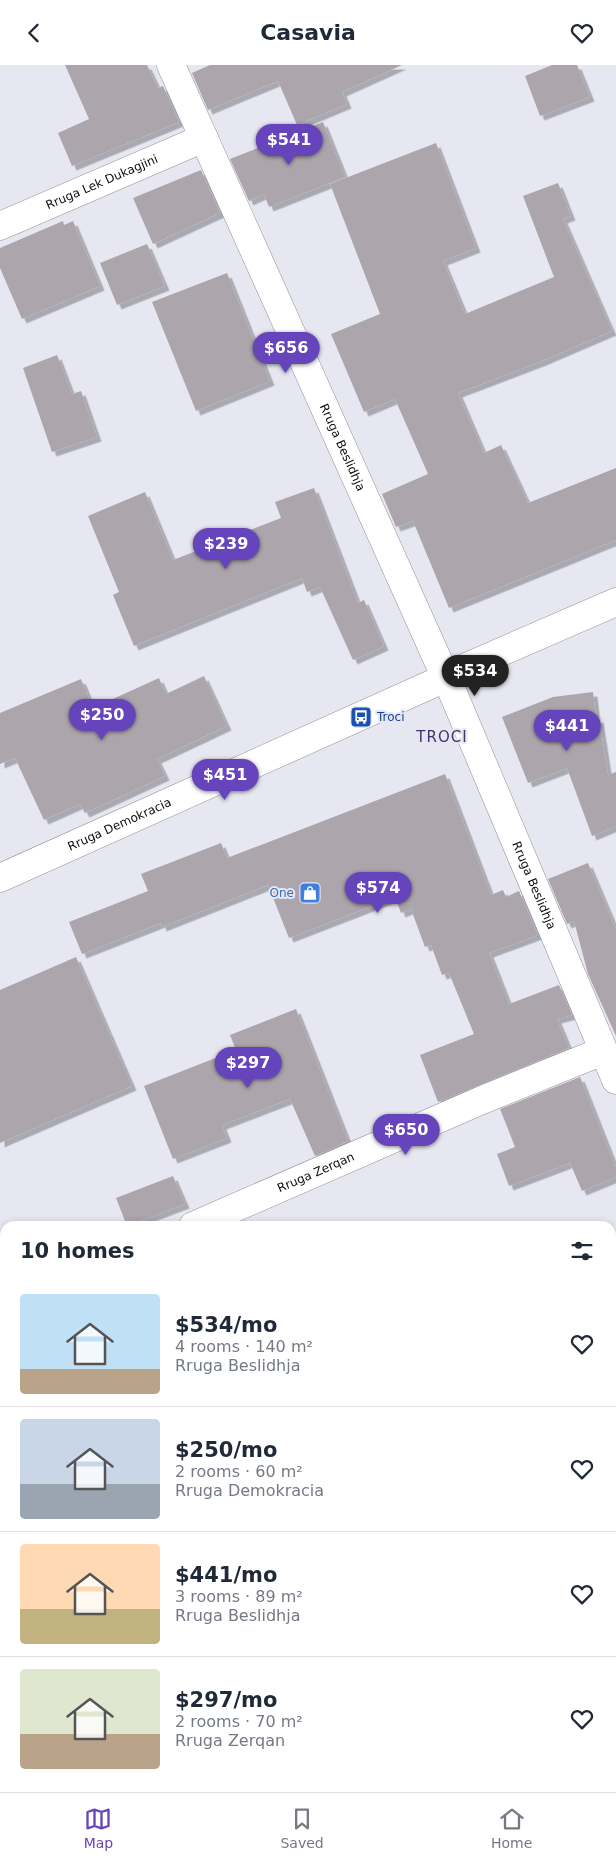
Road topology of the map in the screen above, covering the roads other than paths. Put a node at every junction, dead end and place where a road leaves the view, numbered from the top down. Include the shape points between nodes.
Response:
1 (171, 65) edge
2 (204, 138) junction
3 (0, 226) edge
4 (616, 602) edge
5 (445, 678) junction
6 (0, 878) edge
7 (604, 1051) junction
8 (616, 1080) edge
9 (204, 1221) edge

1 - 2 main road, Rruga Beslidhja
2 - 3 main road, Rruga Lek Dukagjini
2 - 5 main road, Rruga Beslidhja
4 - 5 main road, Rruga Demokracia
5 - 6 main road, Rruga Demokracia
5 - 7 main road, Rruga Beslidhja
7 - 8 main road, Rruga Beslidhja
7 - 9 main road, Rruga Zerqan via 482,1100

